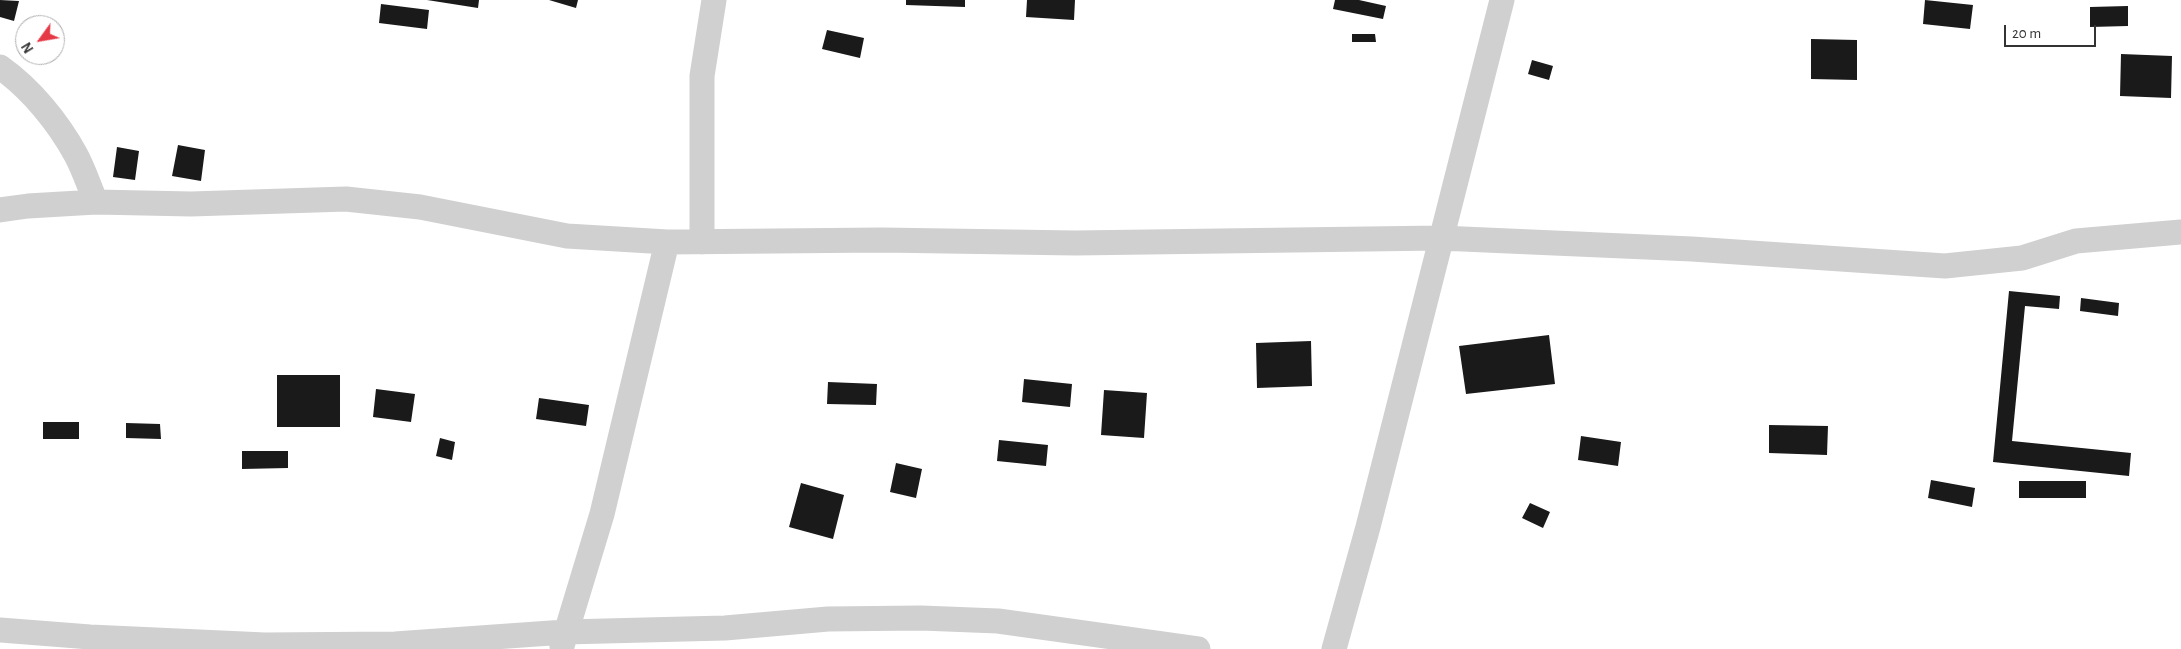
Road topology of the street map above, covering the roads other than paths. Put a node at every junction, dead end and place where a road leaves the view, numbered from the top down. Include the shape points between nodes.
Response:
1 (714, 0) edge
2 (1502, 0) edge
3 (0, 67) edge
4 (96, 202) junction
5 (0, 210) edge
6 (2181, 232) edge
7 (1440, 238) junction
8 (667, 242) junction
9 (702, 242) junction
10 (0, 630) edge
11 (563, 641) edge
12 (1198, 649) edge
13 (1334, 649) edge

1 - 9 street via 702,76
2 - 7 street
3 - 4 street via 11,74 48,113 76,155
4 - 5 street
4 - 8 street via 191,204 346,199 420,207 567,236
6 - 7 street via 2076,241 2022,258 1945,266 1692,249
7 - 9 street via 1075,243
7 - 13 street
8 - 9 street
8 - 11 street via 602,514
10 - 11 street via 265,645
11 - 12 street via 828,619 921,618 998,621

